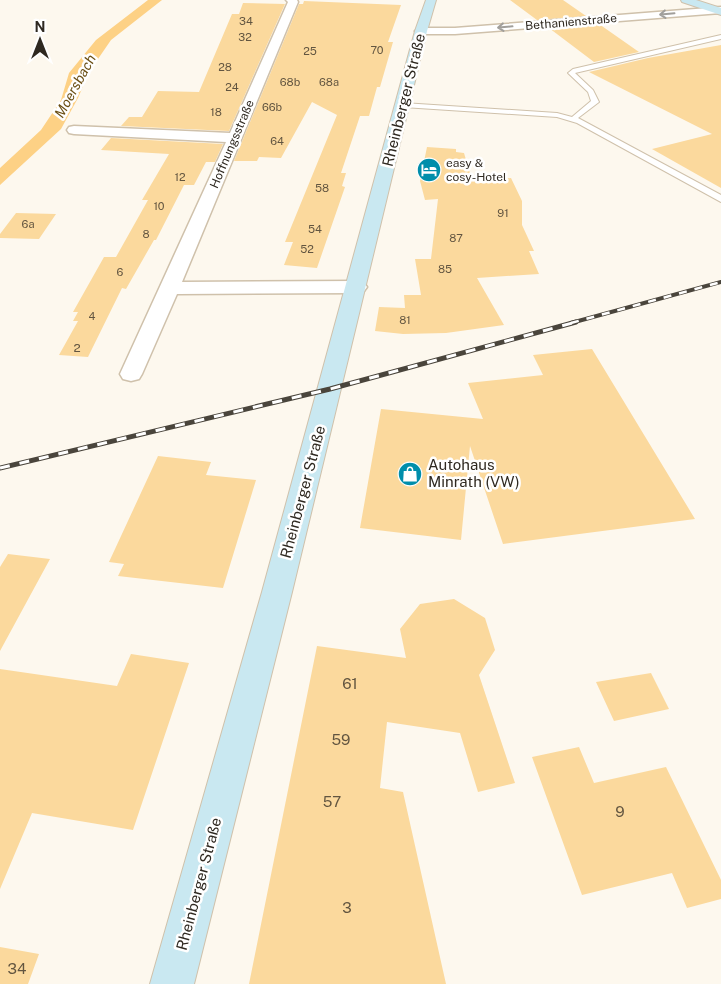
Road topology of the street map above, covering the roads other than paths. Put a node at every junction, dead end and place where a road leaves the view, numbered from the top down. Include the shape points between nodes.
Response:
1 (291, 0) edge
2 (431, 0) edge
3 (686, 0) edge
4 (719, 11) edge
5 (421, 31) junction
6 (721, 37) edge
7 (403, 105) junction
8 (573, 119) junction
9 (74, 130) dead end
10 (234, 138) junction
11 (721, 199) edge
12 (357, 287) junction
13 (168, 288) junction
14 (131, 374) dead end
15 (172, 984) edge

1 - 10 street, Hoffnungsstraße
2 - 5 main road, Rheinberger Straße
3 - 4 main road
4 -> 5 street, Bethanienstraße
5 - 7 main road, Rheinberger Straße
6 - 8 lane via 575,70 571,73 591,91 595,102
7 - 8 lane via 557,115
7 - 12 main road, Rheinberger Straße
8 - 11 lane
9 - 10 street
10 - 13 street, Hoffnungsstraße
12 - 13 street
12 - 15 main road, Rheinberger Straße
13 - 14 street, Hoffnungsstraße

